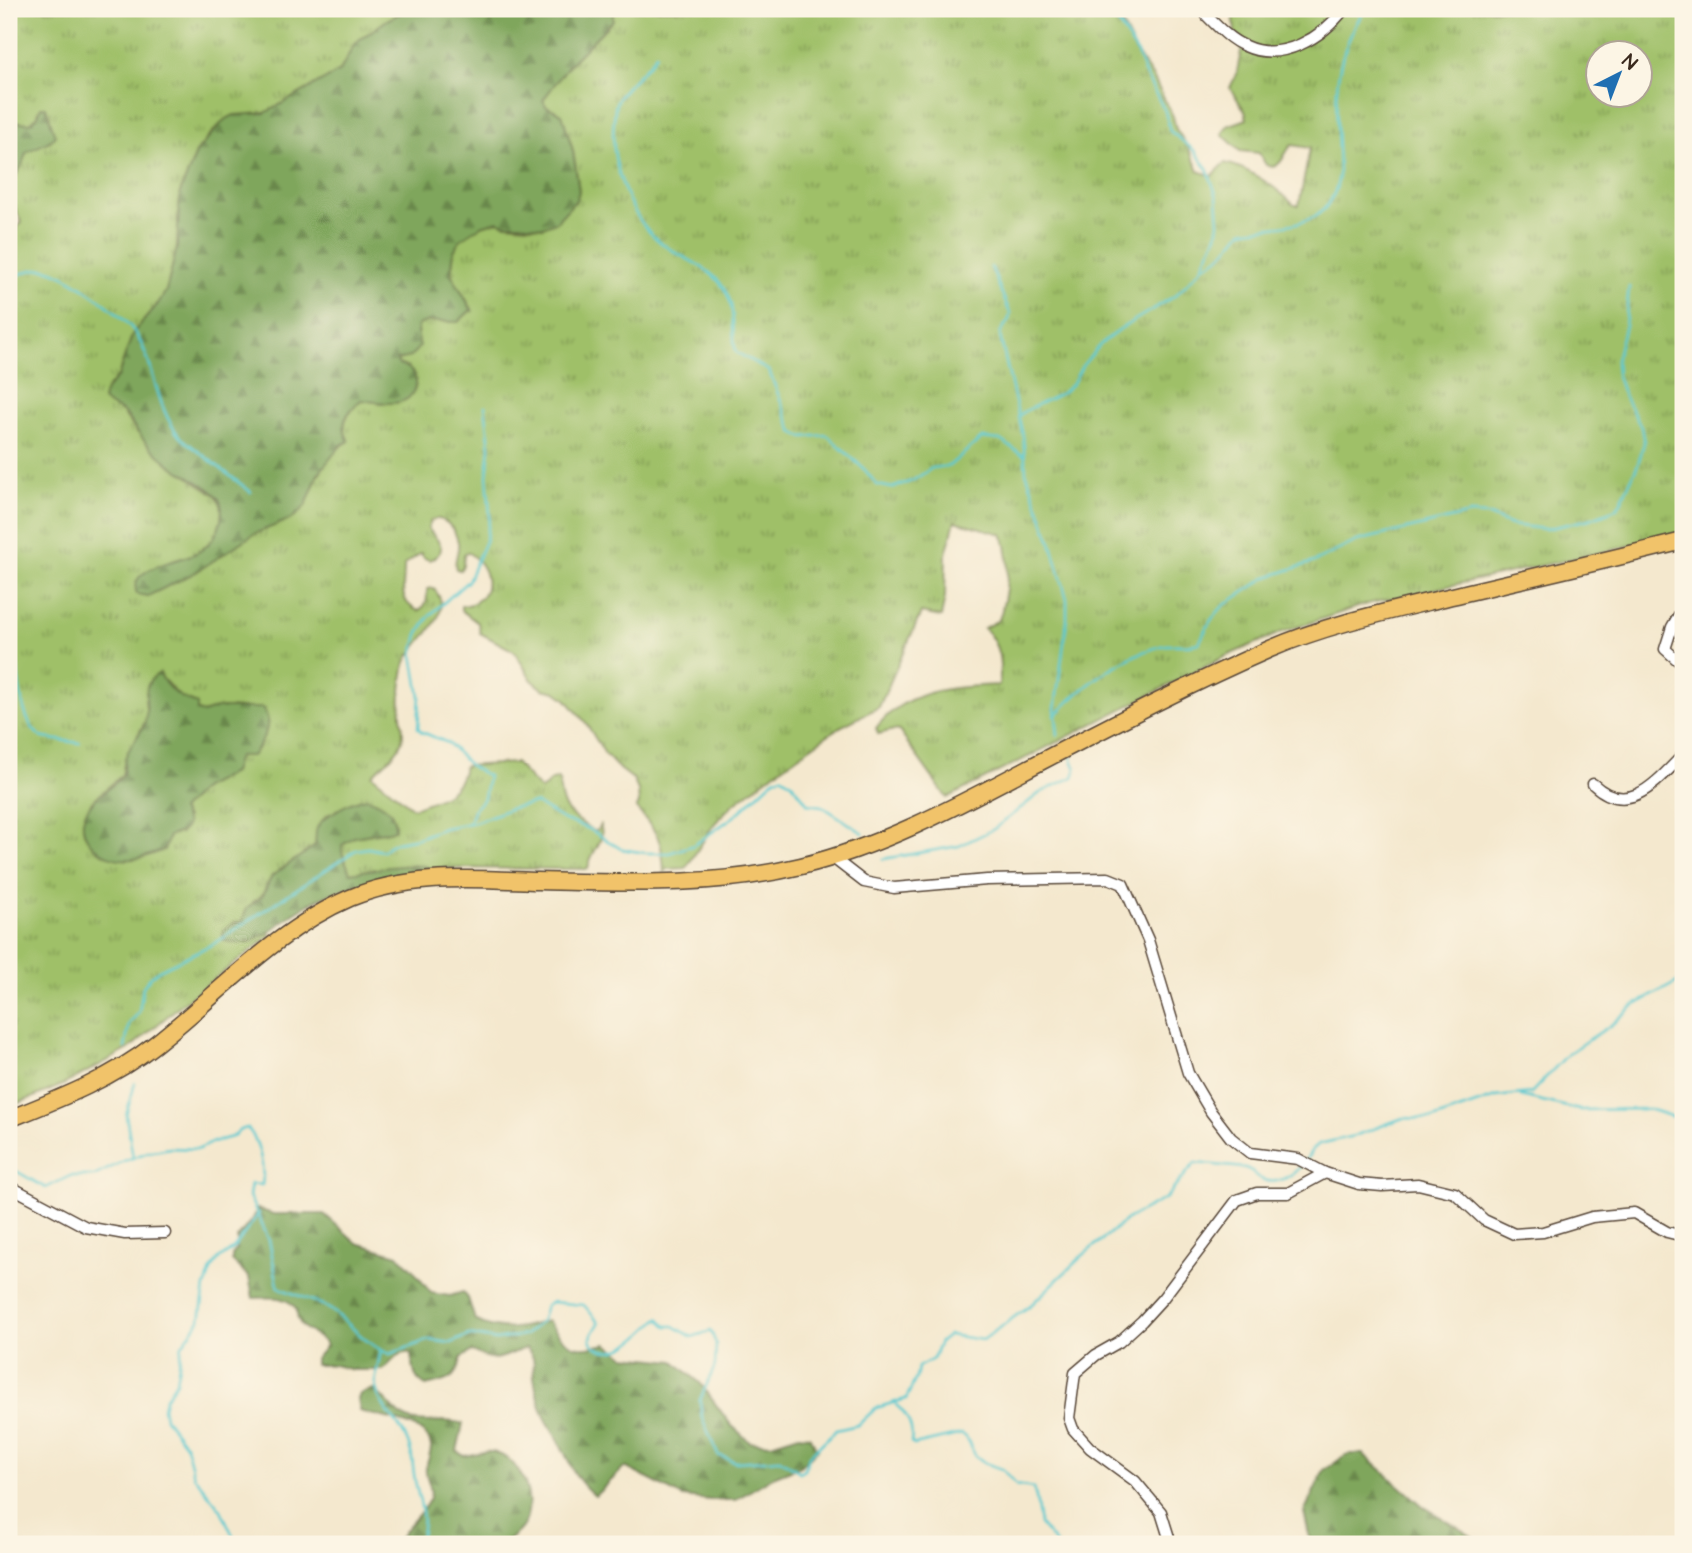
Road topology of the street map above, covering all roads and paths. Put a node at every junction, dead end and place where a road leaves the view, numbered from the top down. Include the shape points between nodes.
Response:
1 (1344, 9) edge
2 (1207, 16) dead end
3 (1683, 541) edge
4 (1683, 608) edge
5 (1683, 665) edge
6 (1683, 755) edge
7 (1593, 784) dead end
8 (833, 858) junction
9 (9, 1119) edge
10 (1325, 1173) junction
11 (9, 1186) edge
12 (165, 1233) dead end
13 (1683, 1236) edge
14 (1171, 1544) edge

1 - 2 street via 1305,44 1269,51 1246,47
3 - 8 main road via 1367,617 1292,640 1174,693 925,822
4 - 5 street via 1665,649
6 - 7 street via 1634,797 1618,799
8 - 9 main road via 774,872 698,881 442,879 371,891 299,927 127,1065
8 - 10 street via 864,882 894,888 987,880 1108,878 1123,884 1148,940 1188,1073 1211,1112 1250,1153 1303,1161
10 - 13 street via 1359,1184 1418,1184 1455,1193 1484,1220 1514,1234 1634,1213
10 - 14 street via 1287,1192 1257,1193 1237,1200 1142,1321 1075,1373 1069,1418 1073,1429 1090,1448 1135,1481 1161,1513
11 - 12 street via 86,1227 125,1234

